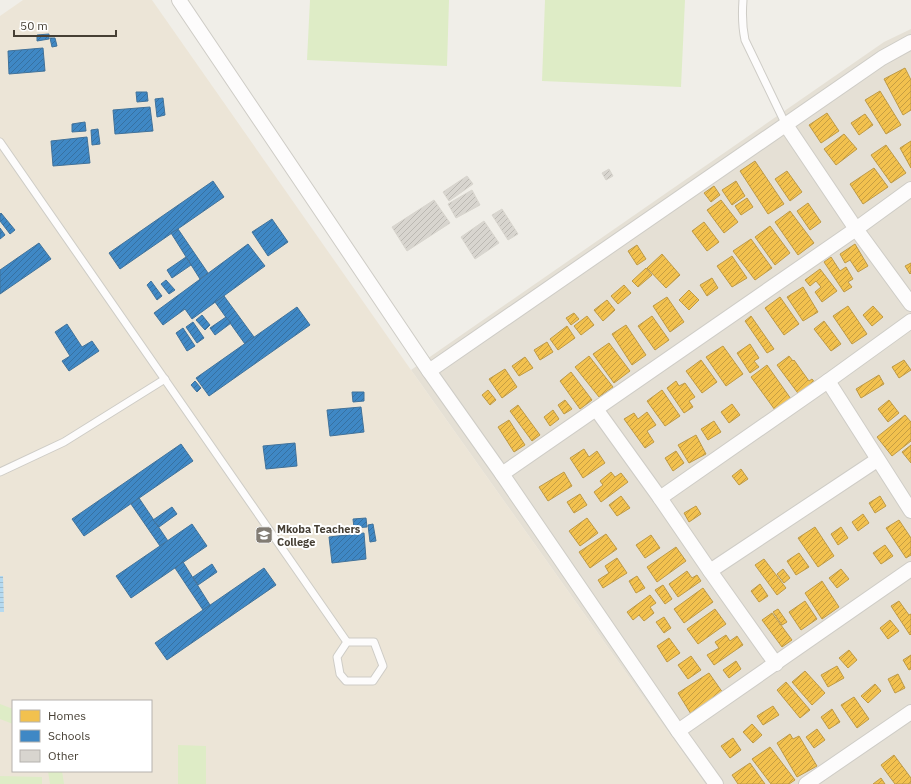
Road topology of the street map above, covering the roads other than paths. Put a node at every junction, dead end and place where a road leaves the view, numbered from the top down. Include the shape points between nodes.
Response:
1 (179, 0) edge
2 (742, 0) edge
3 (911, 42) edge
4 (786, 125) junction
5 (0, 142) edge
6 (911, 189) edge
7 (856, 229) junction
8 (911, 304) edge
9 (911, 321) edge
10 (429, 371) junction
11 (165, 379) junction
12 (828, 381) junction
13 (596, 409) junction
14 (877, 460) junction
15 (0, 472) edge
16 (502, 474) junction
17 (660, 498) junction
18 (911, 511) edge
19 (911, 569) edge
20 (710, 571) junction
21 (347, 642) junction
22 (776, 664) junction
23 (911, 712) edge
24 (678, 731) junction
25 (716, 784) edge
26 (806, 784) edge

1 - 10 street
2 - 4 lane via 746,40
3 - 4 street via 882,58
4 - 7 street
4 - 10 street
5 - 11 lane
6 - 7 street
7 - 8 street
7 - 13 street
9 - 12 street
10 - 16 street
11 - 15 lane via 64,442
11 - 21 lane
12 - 14 street
12 - 17 street
13 - 16 street
13 - 17 street
14 - 18 street
14 - 20 street
16 - 24 street
17 - 20 street
19 - 22 street
20 - 22 street
21 - 21 lane via 374,642 383,666 373,681 346,681 340,674 337,656
22 - 24 street
23 - 26 street
24 - 25 street

